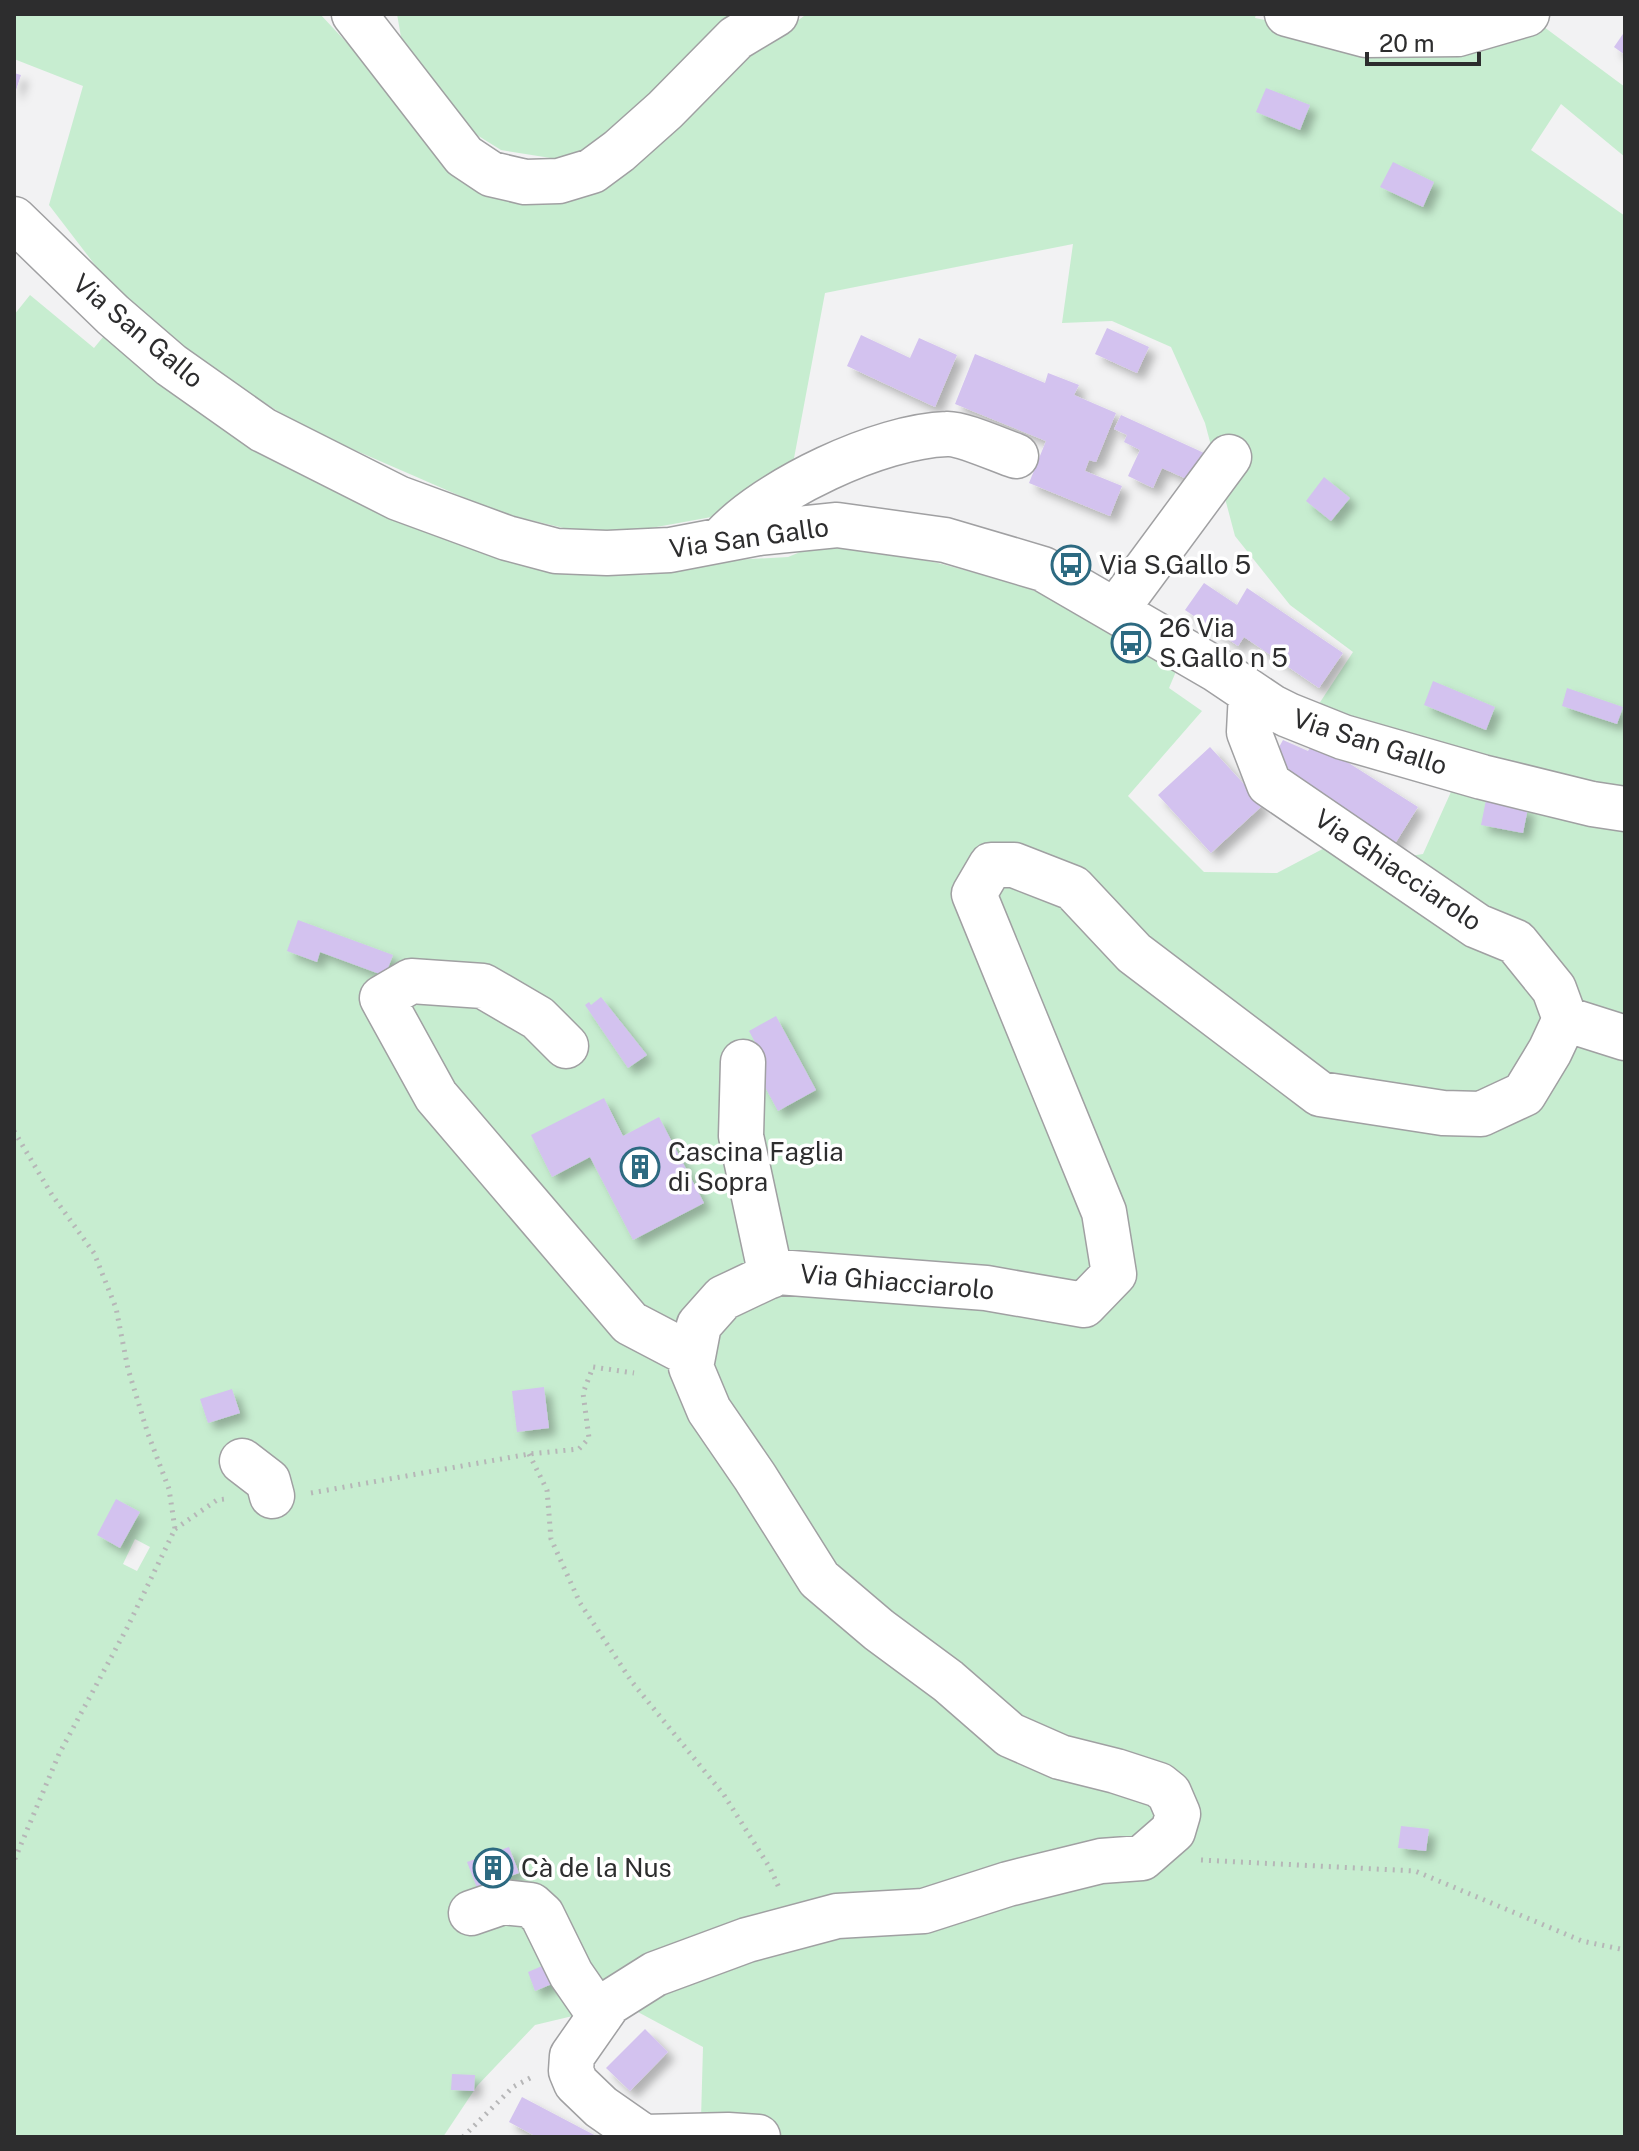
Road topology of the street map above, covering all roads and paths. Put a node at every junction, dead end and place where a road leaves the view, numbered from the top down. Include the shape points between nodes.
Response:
1 (776, 14) edge
2 (1287, 14) edge
3 (1527, 14) edge
4 (366, 20) edge
5 (14, 219) edge
6 (1016, 456) dead end
7 (1229, 457) dead end
8 (722, 540) junction
9 (1116, 610) junction
10 (1182, 626) dead end
11 (1269, 704) junction
12 (1625, 809) edge
13 (1565, 1019) junction
14 (1625, 1038) edge
15 (566, 1046) dead end
16 (743, 1062) dead end
17 (14, 1131) edge
18 (771, 1276) junction
19 (693, 1356) junction
20 (646, 1375) dead end
21 (529, 1454) junction
22 (242, 1461) dead end
23 (272, 1496) junction
24 (175, 1529) junction
25 (14, 1861) edge
26 (1256, 1863) dead end
27 (471, 1913) dead end
28 (797, 1927) junction
29 (1625, 1950) edge
30 (600, 2016) junction
31 (572, 2056) junction
32 (650, 2135) edge
33 (463, 2137) edge
34 (758, 2137) edge

1 - 4 street via 736,38 665,110 592,171 559,181 525,182 491,174 464,156
2 - 3 street via 1366,35 1458,34
5 - 8 street, Via San Gallo via 171,365 263,430 398,498 556,551 670,550
6 - 8 street via 949,433 878,446 741,518
7 - 9 street
8 - 9 street, Via San Gallo via 837,525 945,540 1043,569
9 - 11 street, Via San Gallo
10 - 11 street via 1272,693
11 - 12 street, Via San Gallo via 1343,737 1482,777
11 - 13 street, Via Ghiacciarolo via 1249,732 1269,784 1477,926 1516,942 1554,989
13 - 14 street
13 - 18 street, Via Ghiacciarolo via 1524,1094 1481,1114 1320,1094 1134,953 1073,888 1014,865 991,865 974,894 1104,1212 1114,1274 1084,1305 986,1288 778,1272
15 - 19 street via 538,1018 483,986 411,981 382,998 436,1096 630,1323
16 - 18 street via 741,1136
17 - 24 path via 94,1253 116,1308 132,1382 169,1489
18 - 19 street, Via Ghiacciarolo via 723,1298 699,1325
19 - 28 street via 691,1367 709,1410 819,1579 1010,1735 1060,1757 1159,1785 1178,1814 1173,1831 1142,1858 1101,1861 924,1911 837,1916
20 - 21 path via 593,1367 583,1393 589,1438 579,1449
21 - 23 path
21 - 28 path via 547,1490 551,1539 580,1603 632,1682 724,1795 770,1868
22 - 23 street via 268,1481
23 - 24 path via 217,1500
24 - 25 path via 59,1754
26 - 29 path via 1415,1871 1582,1941
27 - 30 street via 503,1902 531,1905 542,1915 571,1974
28 - 30 street via 655,1974 609,2003
30 - 31 street
31 - 32 street via 576,2083 601,2107
31 - 33 path via 513,2087
32 - 34 street

